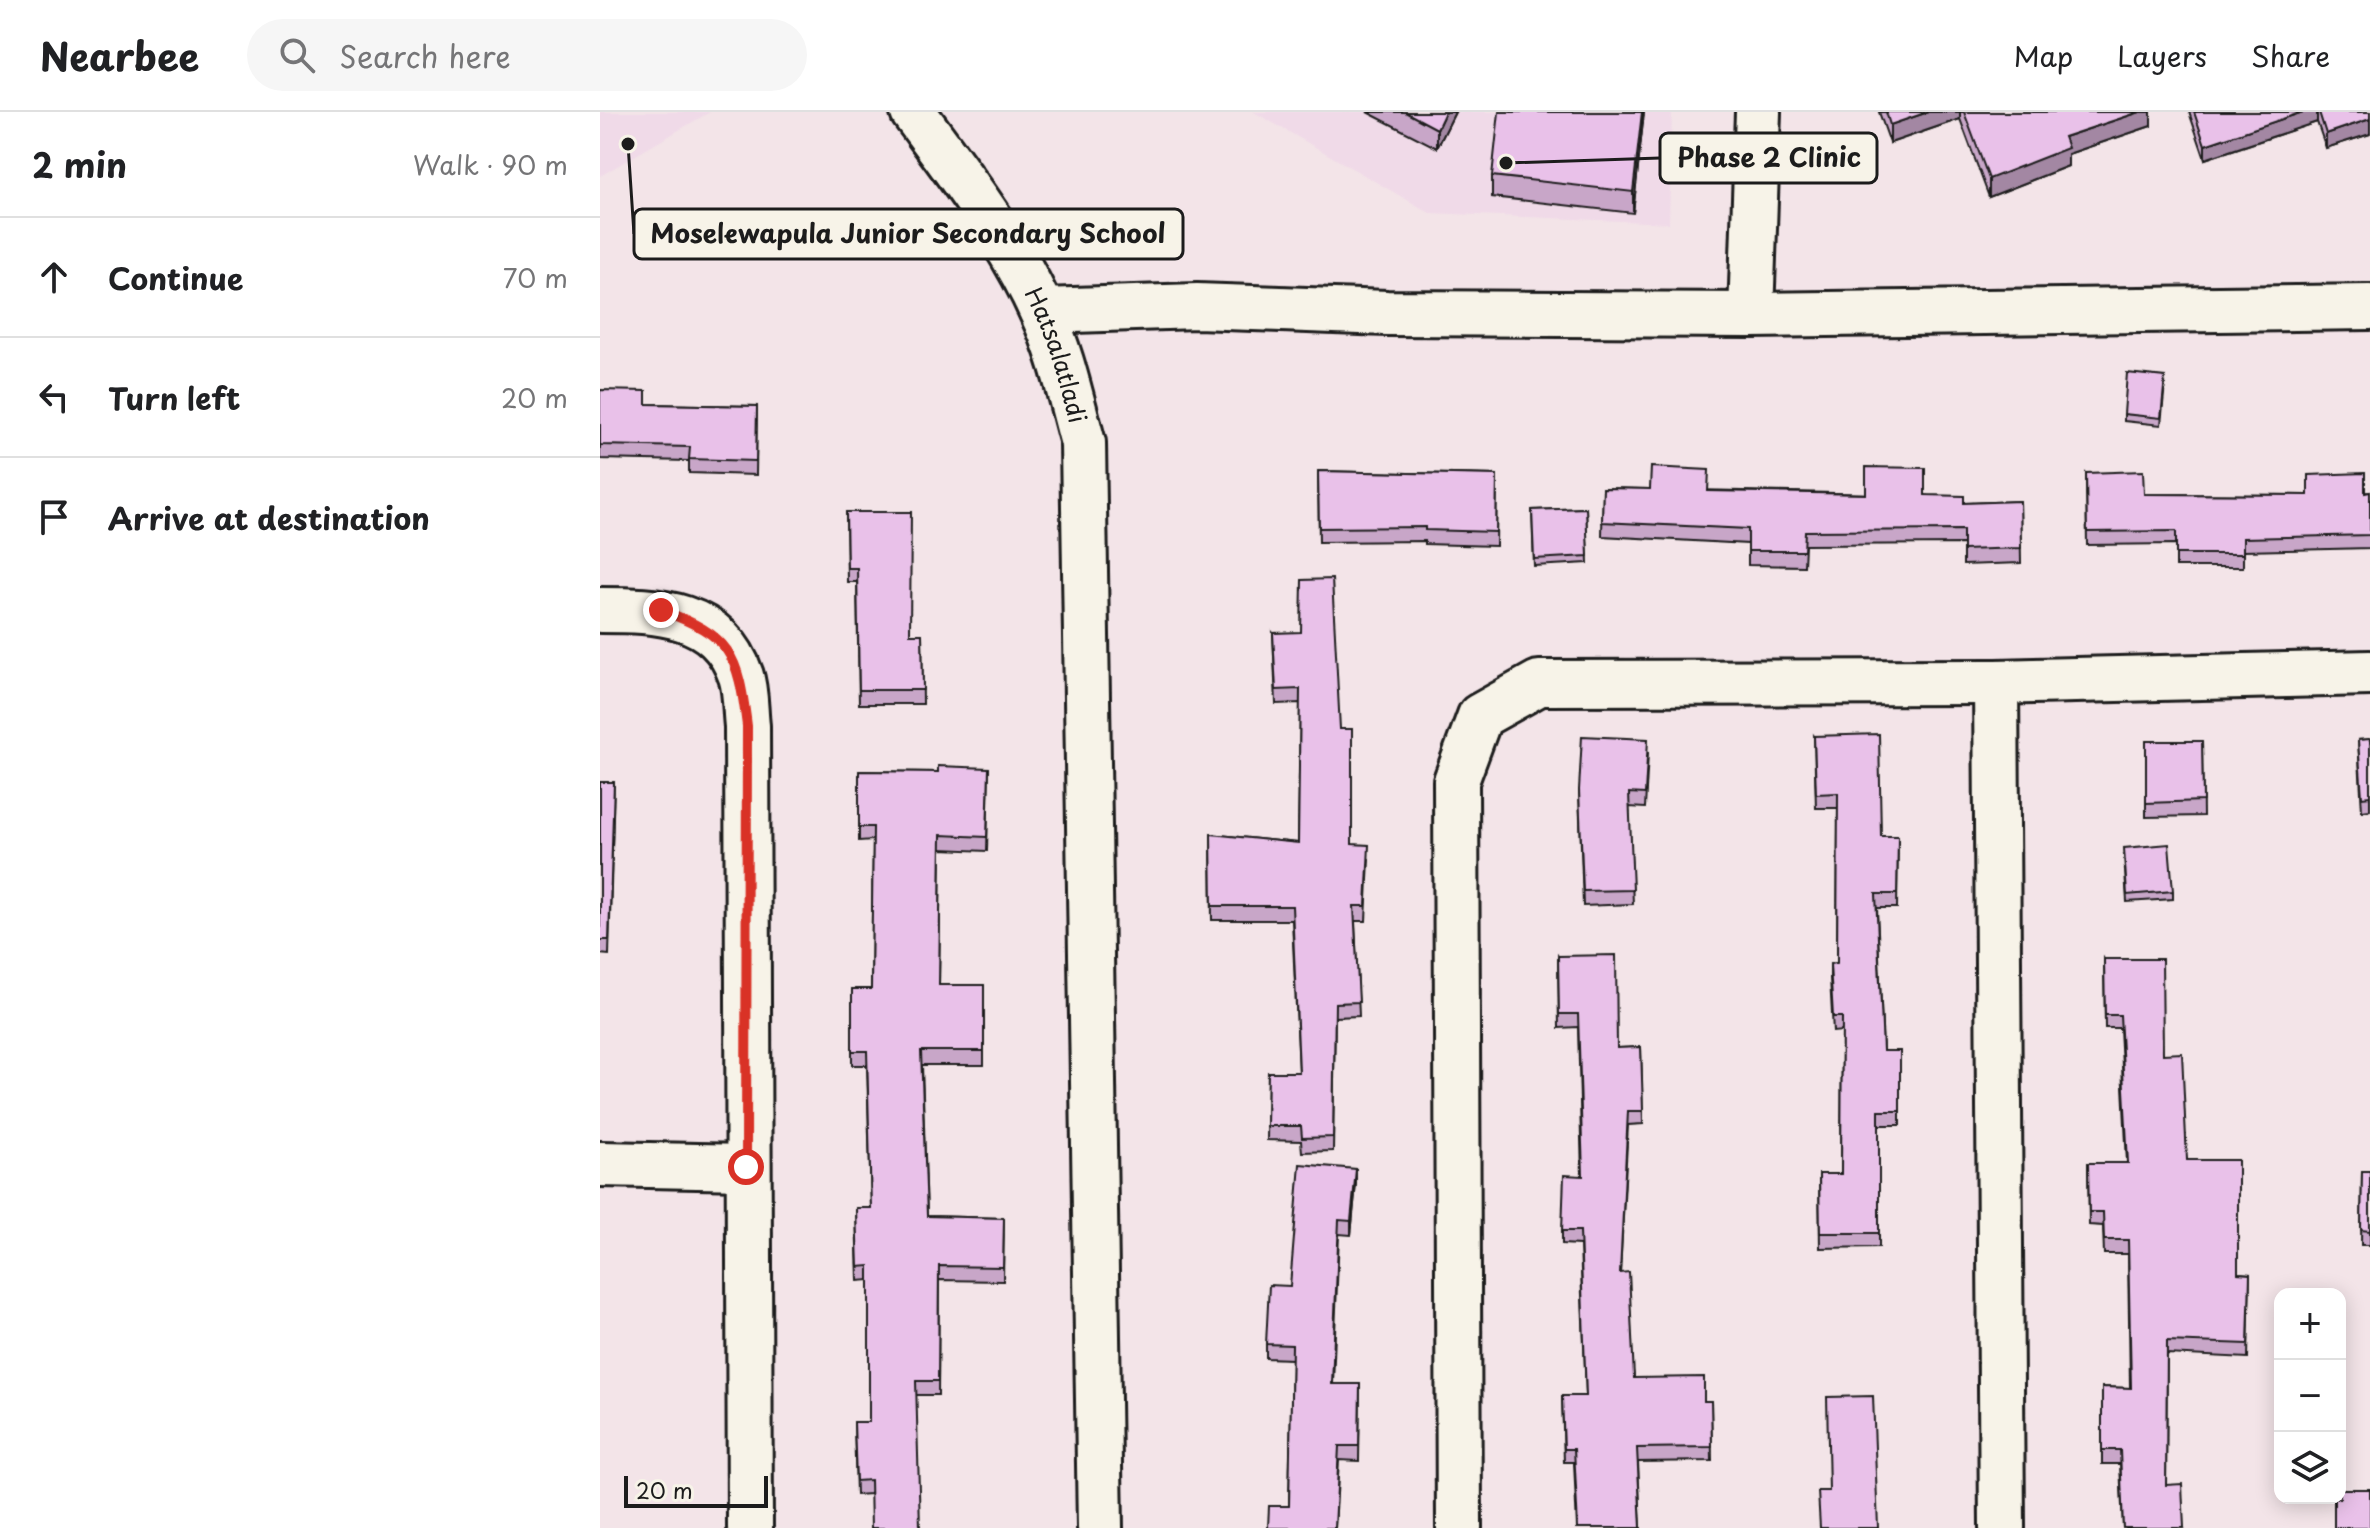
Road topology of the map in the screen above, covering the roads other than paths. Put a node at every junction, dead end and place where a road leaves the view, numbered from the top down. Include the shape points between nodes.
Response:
1 (913, 112) edge
2 (1758, 112) edge
3 (2370, 307) edge
4 (1042, 311) junction
5 (1751, 315) junction
6 (600, 610) edge
7 (2370, 673) edge
8 (1996, 682) junction
9 (600, 1164) edge
10 (746, 1167) junction
11 (750, 1528) edge
12 (1100, 1528) edge
13 (1459, 1528) edge
14 (2002, 1528) edge

1 - 4 street, Hatsalatladi via 986,212
2 - 5 street
3 - 5 street
4 - 5 street via 1197,306
4 - 12 street, Hatsalatladi via 1058,349 1083,443
6 - 10 street via 661,610 702,626 724,645 741,677 747,726
7 - 8 street
8 - 13 street via 1539,683 1480,716 1456,781
8 - 14 street
9 - 10 street
10 - 11 street

